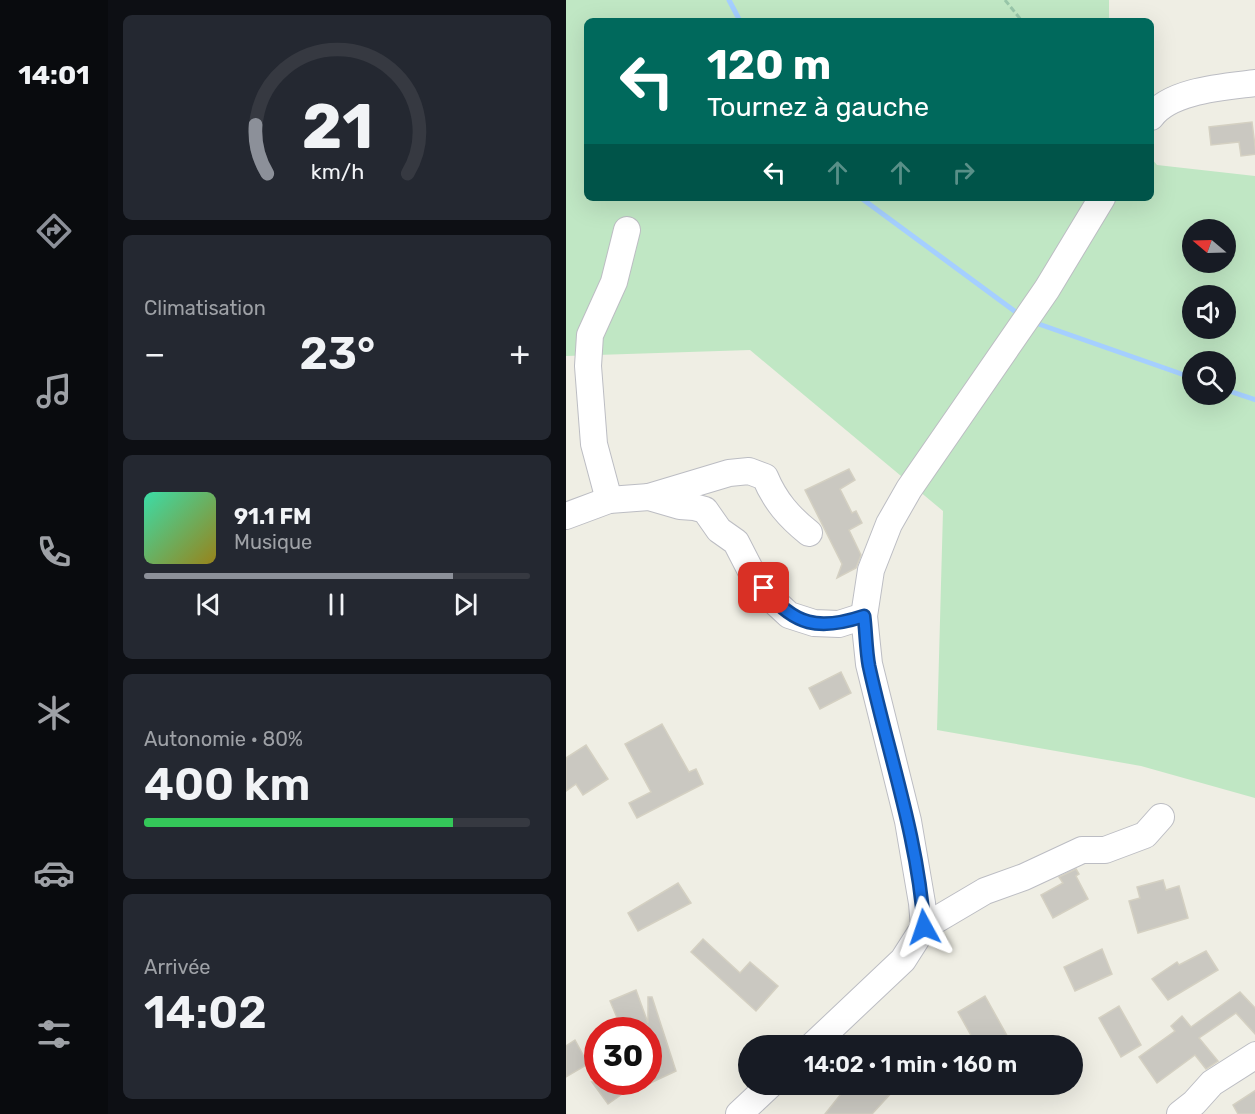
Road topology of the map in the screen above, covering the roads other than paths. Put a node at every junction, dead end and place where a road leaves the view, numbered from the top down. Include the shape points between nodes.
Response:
1 (1256, 82) edge
2 (1154, 112) edge
3 (1100, 201) edge
4 (627, 230) dead end
5 (649, 497) junction
6 (609, 500) junction
7 (566, 516) edge
8 (809, 533) dead end
9 (864, 616) junction
10 (1161, 817) dead end
11 (924, 927) junction
12 (824, 1035) edge
13 (1256, 1055) edge
14 (759, 1095) edge
15 (739, 1114) edge
16 (1180, 1114) edge

1 - 2 street via 1180,96
3 - 9 street via 1047,289 889,524 871,570
4 - 6 street via 614,282 590,335 588,366 594,444
5 - 6 street
5 - 8 street via 729,473 749,471 765,477 773,497 791,520
5 - 9 street via 705,510 719,530 736,542 753,575 789,615 814,623 839,624
6 - 7 street
9 - 11 street via 869,664 908,821
10 - 11 street via 1145,836 1105,850 1082,849 985,891
11 - 12 street via 903,960
13 - 16 street via 1212,1083
14 - 15 street

